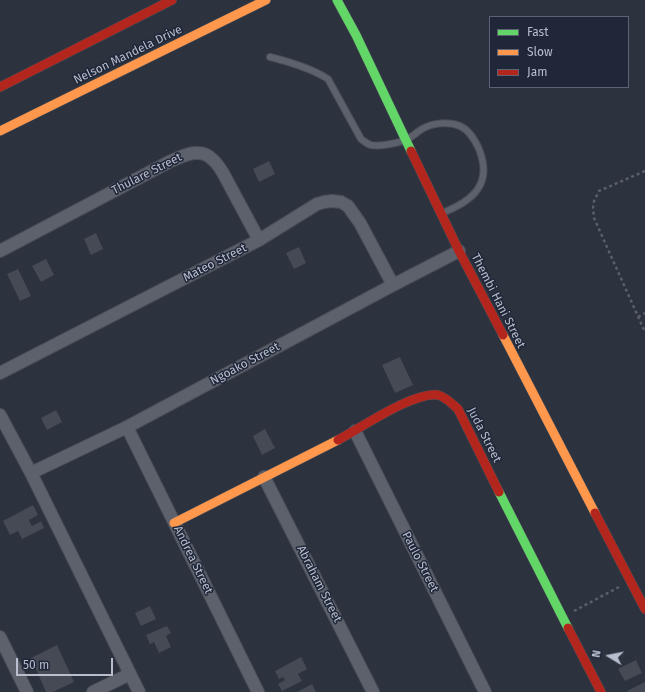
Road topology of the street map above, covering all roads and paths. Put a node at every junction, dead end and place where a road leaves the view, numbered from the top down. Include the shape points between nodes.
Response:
1 (172, 0) edge
2 (266, 0) edge
3 (337, 0) edge
4 (270, 57) dead end
5 (0, 87) edge
6 (0, 131) edge
7 (406, 140) junction
8 (645, 171) edge
9 (441, 213) junction
10 (260, 240) junction
11 (0, 250) edge
12 (459, 251) junction
13 (393, 285) junction
14 (645, 313) edge
15 (638, 317) junction
16 (645, 332) edge
17 (0, 373) edge
18 (0, 415) edge
19 (127, 427) junction
20 (355, 431) junction
21 (30, 474) junction
22 (264, 477) junction
23 (174, 523) junction
24 (630, 580) junction
25 (645, 609) edge
26 (562, 618) junction
27 (0, 637) edge
28 (130, 674) junction
29 (27, 692) edge
30 (93, 692) edge
31 (139, 692) edge
32 (258, 692) edge
33 (373, 692) edge
34 (485, 692) edge
35 (601, 692) edge

1 - 5 street
2 - 6 street, Nelson Mandela Drive
3 - 7 street, Thembi Hani Street
4 - 7 lane via 292,62 328,79 360,139 369,145
7 - 9 street, Thembi Hani Street
7 - 9 lane via 423,128 450,123 466,128 476,142 484,163 484,175 480,185 475,194 466,201
8 - 15 path via 599,191 593,208 594,218
9 - 12 street, Thembi Hani Street
10 - 11 street, Thulare Street via 216,163 212,158 198,153 188,154 169,162
10 - 13 street, Mateo Street via 317,204 341,202 348,206 360,223
10 - 17 street, Mateo Street
12 - 13 street, Ngoako Street
12 - 24 street, Thembi Hani Street
13 - 19 street, Ngoako Street
14 - 15 path
15 - 16 path
18 - 21 street
19 - 21 street, Ngoako Street
19 - 23 street, Andrea Street
20 - 22 street, Juda Street
20 - 26 street, Juda Street via 422,397 445,396 458,409
20 - 34 street, Paulo Street
21 - 28 street
22 - 23 street, Juda Street
22 - 33 street, Abraham Street
23 - 32 street, Andrea Street
24 - 25 street, Thembi Hani Street
24 - 26 path
26 - 35 street, Juda Street
27 - 29 street
28 - 30 street
28 - 31 street

